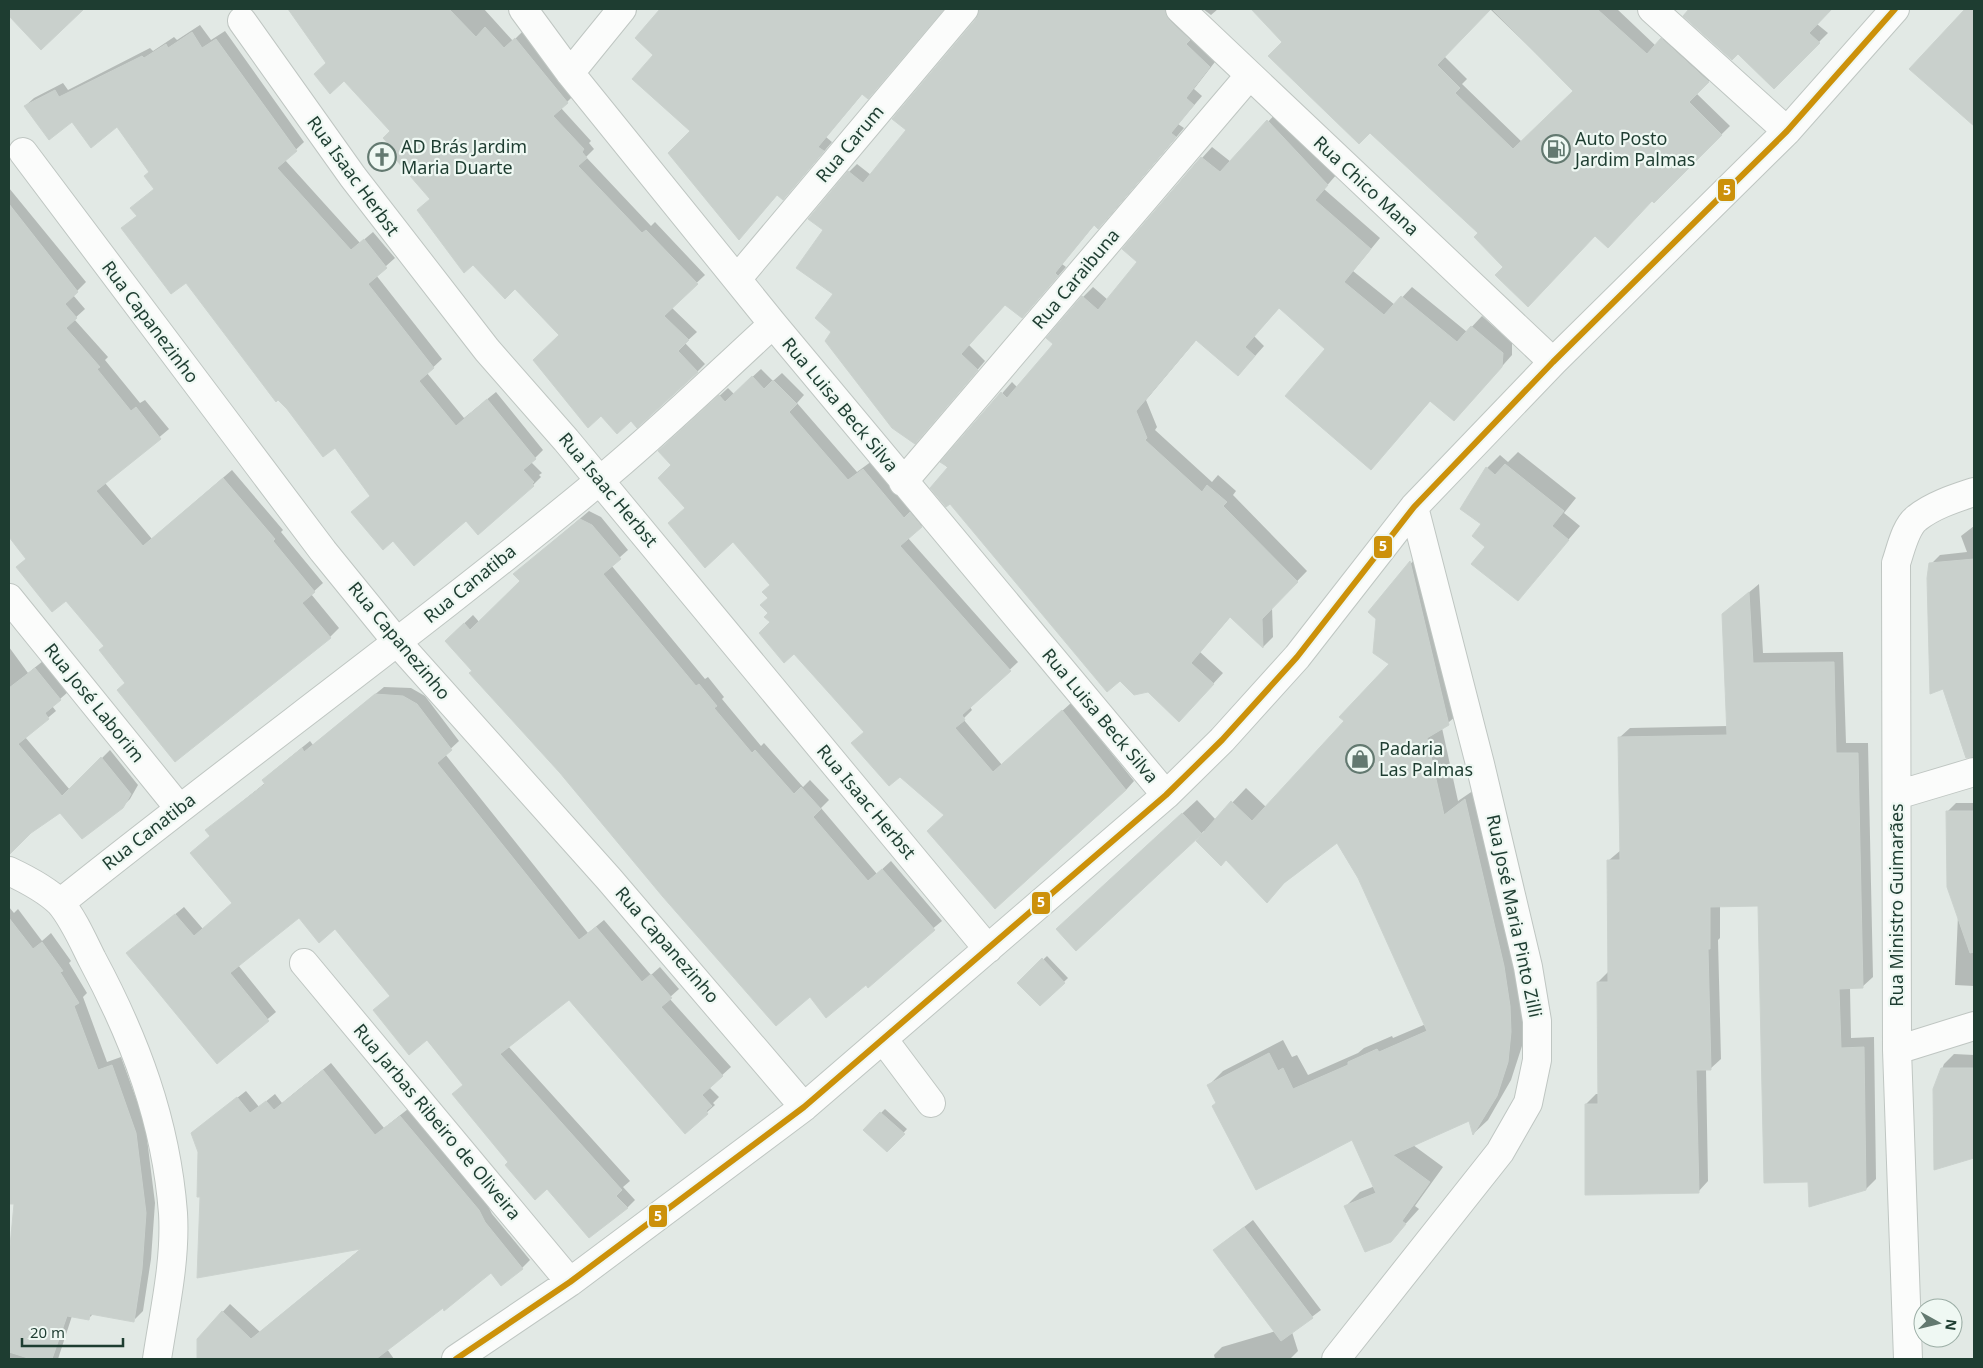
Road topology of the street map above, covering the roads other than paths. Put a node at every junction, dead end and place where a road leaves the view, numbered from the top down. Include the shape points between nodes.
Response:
1 (523, 9) edge
2 (622, 9) edge
3 (964, 9) edge
4 (1180, 9) edge
5 (1652, 9) edge
6 (1895, 9) edge
7 (242, 21) dead end
8 (570, 73) junction
9 (1249, 76) junction
10 (1787, 131) junction
11 (24, 152) dead end
12 (737, 279) junction
13 (773, 324) junction
14 (1552, 362) junction
15 (600, 481) junction
16 (904, 482) junction
17 (1974, 492) edge
18 (1414, 507) junction
19 (9, 598) edge
20 (397, 642) junction
21 (1974, 772) edge
22 (1166, 795) junction
23 (1897, 796) junction
24 (179, 808) junction
25 (9, 871) edge
26 (60, 903) junction
27 (988, 949) junction
28 (304, 963) dead end
29 (1974, 1026) edge
30 (883, 1039) junction
31 (1897, 1050) junction
32 (930, 1103) dead end
33 (804, 1107) junction
34 (570, 1282) junction
35 (156, 1359) edge
36 (456, 1359) edge
37 (1336, 1359) edge
38 (1908, 1359) edge

1 - 8 street, Rua Luisa Beck Silva
2 - 8 street
3 - 12 street, Rua Carum
4 - 9 street, Rua Chico Mana
5 - 10 street
6 - 10 street
7 - 15 street, Rua Isaac Herbst via 411,255 487,350
8 - 12 street, Rua Luisa Beck Silva
9 - 14 street, Rua Chico Mana
9 - 16 street, Rua Caraibuna
10 - 14 street
11 - 20 street, Rua Capanezinho via 322,550
12 - 13 street, Rua Luisa Beck Silva
13 - 15 street, Rua Canatiba
13 - 16 street, Rua Luisa Beck Silva
14 - 18 street
15 - 20 street, Rua Canatiba
15 - 27 street, Rua Isaac Herbst
16 - 22 street, Rua Luisa Beck Silva
17 - 23 street, Rua Ministro Guimarães via 1950,500 1916,518 1896,563
18 - 22 street via 1297,656 1222,740
18 - 37 street, Rua José Maria Pinto Zilli via 1528,967 1537,1021 1537,1060 1528,1103 1500,1152
19 - 24 street, Rua José Laborim
20 - 24 street, Rua Canatiba
20 - 33 street, Rua Capanezinho via 609,879
21 - 23 street
22 - 27 street
23 - 31 street, Rua Ministro Guimarães
24 - 26 street, Rua Canatiba
25 - 26 street via 30,881
26 - 35 street via 110,992 142,1065 162,1136 173,1214 170,1277
27 - 30 street
28 - 34 street, Rua Jarbas Ribeiro de Oliveira
29 - 31 street
30 - 32 street
30 - 33 street
31 - 38 street, Rua Ministro Guimarães
33 - 34 street
34 - 36 street

